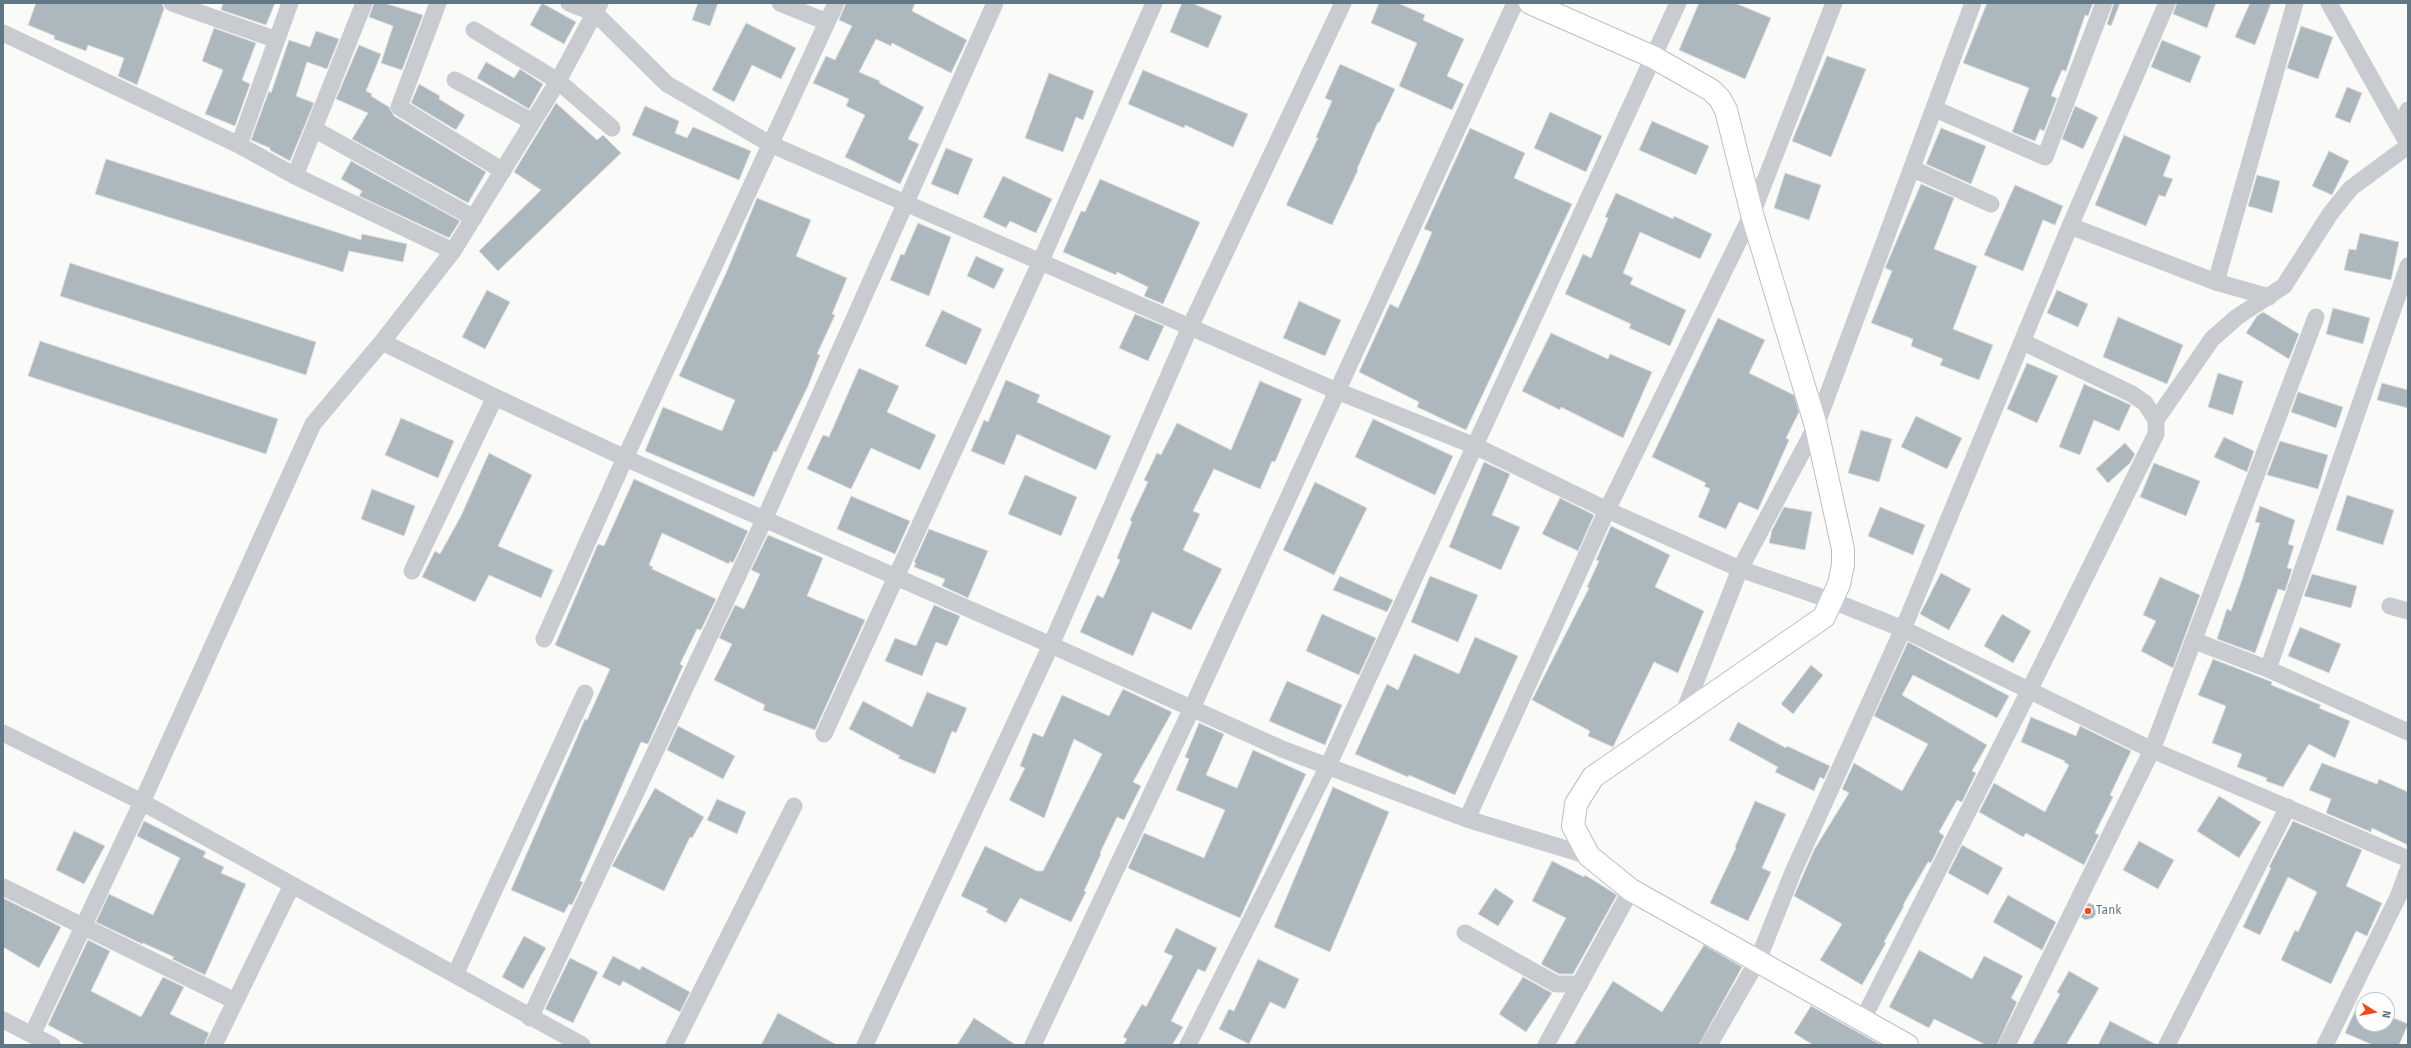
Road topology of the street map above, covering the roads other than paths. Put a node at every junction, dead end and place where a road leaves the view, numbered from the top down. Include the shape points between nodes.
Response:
1 (172, 3) edge
2 (290, 3) edge
3 (364, 3) edge
4 (438, 3) edge
5 (569, 3) edge
6 (780, 3) edge
7 (836, 3) edge
8 (995, 3) edge
9 (1154, 3) edge
10 (1343, 3) edge
11 (1515, 3) edge
12 (1530, 3) edge
13 (1678, 3) edge
14 (1834, 3) edge
15 (1973, 3) edge
16 (2104, 3) edge
17 (2167, 3) edge
18 (2295, 3) edge
19 (2329, 3) edge
20 (598, 8) edge
21 (828, 22) junction
22 (474, 30) dead end
23 (3, 33) edge
24 (277, 40) junction
25 (1653, 57) junction
26 (456, 80) dead end
27 (558, 81) junction
28 (1935, 109) junction
29 (2408, 110) edge
30 (533, 122) junction
31 (612, 128) dead end
32 (314, 129) junction
33 (2406, 140) edge
34 (770, 144) junction
35 (239, 145) junction
36 (1913, 169) junction
37 (503, 171) junction
38 (295, 176) junction
39 (906, 203) junction
40 (1991, 204) dead end
41 (1752, 214) junction
42 (474, 218) junction
43 (2070, 226) junction
44 (453, 251) junction
45 (1040, 263) junction
46 (2408, 266) edge
47 (2216, 282) junction
48 (2269, 297) junction
49 (2316, 317) dead end
50 (1190, 326) junction
51 (382, 342) junction
52 (2023, 342) junction
53 (1337, 391) junction
54 (495, 398) junction
55 (2156, 420) junction
56 (1816, 426) junction
57 (1475, 446) junction
58 (625, 458) junction
59 (1607, 510) junction
60 (764, 520) junction
61 (1740, 569) junction
62 (412, 571) dead end
63 (895, 576) junction
64 (1833, 601) junction
65 (2390, 606) dead end
66 (2408, 611) edge
67 (1903, 629) junction
68 (544, 639) dead end
69 (2195, 641) junction
70 (1051, 645) junction
71 (2268, 669) junction
72 (2029, 691) junction
73 (585, 693) dead end
74 (1192, 708) junction
75 (1683, 714) junction
76 (2408, 732) edge
77 (3, 733) edge
78 (824, 734) dead end
79 (2152, 750) junction
80 (1328, 766) junction
81 (142, 802) junction
82 (794, 806) dead end
83 (2288, 807) junction
84 (1467, 819) junction
85 (1589, 856) junction
86 (2408, 859) edge
87 (2408, 870) edge
88 (292, 885) junction
89 (3, 887) edge
90 (1631, 890) junction
91 (83, 926) junction
92 (1465, 933) dead end
93 (1758, 960) junction
94 (455, 975) junction
95 (1580, 984) junction
96 (235, 1001) junction
97 (530, 1018) junction
98 (1863, 1019) junction
99 (3, 1020) edge
100 (32, 1035) junction
101 (52, 1045) edge
102 (214, 1045) edge
103 (582, 1045) edge
104 (674, 1045) edge
105 (865, 1045) edge
106 (1033, 1045) edge
107 (1188, 1045) edge
108 (1546, 1045) edge
109 (1709, 1045) edge
110 (1907, 1045) edge
111 (2007, 1045) edge
112 (2167, 1045) edge
113 (2326, 1045) edge

1 - 24 street
2 - 24 street
3 - 32 street
4 - 37 street via 399,107
5 - 20 street
6 - 21 street
7 - 21 street
8 - 39 street
9 - 45 street
10 - 50 street
11 - 53 street
12 - 25 street
13 - 25 street
14 - 41 street
15 - 28 street
16 - 28 street via 2045,157
17 - 43 street
18 - 47 street
19 - 33 street
20 - 27 street
20 - 34 street via 667,84
21 - 34 street
22 - 27 street
23 - 35 street
24 - 35 street
25 - 41 street via 1711,90 1720,99 1726,110
25 - 57 street
26 - 30 street
27 - 30 street
27 - 31 street
28 - 36 street
29 - 33 street
30 - 37 street
32 - 38 street
32 - 42 street
33 - 48 street via 2351,188 2330,214 2284,286
34 - 39 street
34 - 58 street
35 - 38 street
36 - 40 street
36 - 56 street
37 - 42 street
38 - 44 street
39 - 45 street
39 - 60 street
41 - 56 street
41 - 59 street
42 - 44 street
43 - 47 street
43 - 52 street
44 - 51 street
45 - 50 street
45 - 63 street
46 - 71 street
47 - 48 street
48 - 55 street via 2237,317 2212,339
49 - 69 street
50 - 53 street
50 - 70 street
51 - 54 street
51 - 81 street via 313,424
52 - 55 street via 2132,394 2146,403
52 - 67 street
53 - 57 street
53 - 74 street
54 - 58 street
54 - 62 street
55 - 72 street via 2156,434
56 - 61 street
56 - 64 street via 1843,549 1843,565
57 - 59 street
57 - 80 street
58 - 60 street
58 - 68 street
59 - 61 street
59 - 84 street
60 - 63 street
60 - 97 street
61 - 64 street
61 - 75 street
63 - 70 street
63 - 78 street
64 - 67 street
64 - 75 street via 1824,617
65 - 66 street
67 - 72 street
67 - 93 street via 1793,872
69 - 71 street
69 - 79 street
70 - 74 street
70 - 105 street
71 - 76 street
72 - 79 street
72 - 98 street
73 - 94 street
74 - 80 street via 1282,749
74 - 106 street
75 - 85 street via 1593,777 1576,804 1573,826
77 - 81 street
79 - 83 street
79 - 111 street
80 - 84 street
80 - 107 street
81 - 88 street
81 - 91 street
82 - 104 street
83 - 86 street
83 - 112 street
84 - 85 street
85 - 90 street
87 - 113 street via 2398,897
88 - 94 street
88 - 96 street
89 - 91 street
90 - 93 street
90 - 95 street
91 - 96 street
91 - 100 street
92 - 95 street via 1556,984
93 - 98 street
93 - 109 street
94 - 97 street
95 - 108 street
96 - 102 street
97 - 103 street
98 - 110 street
99 - 100 street
100 - 101 street

